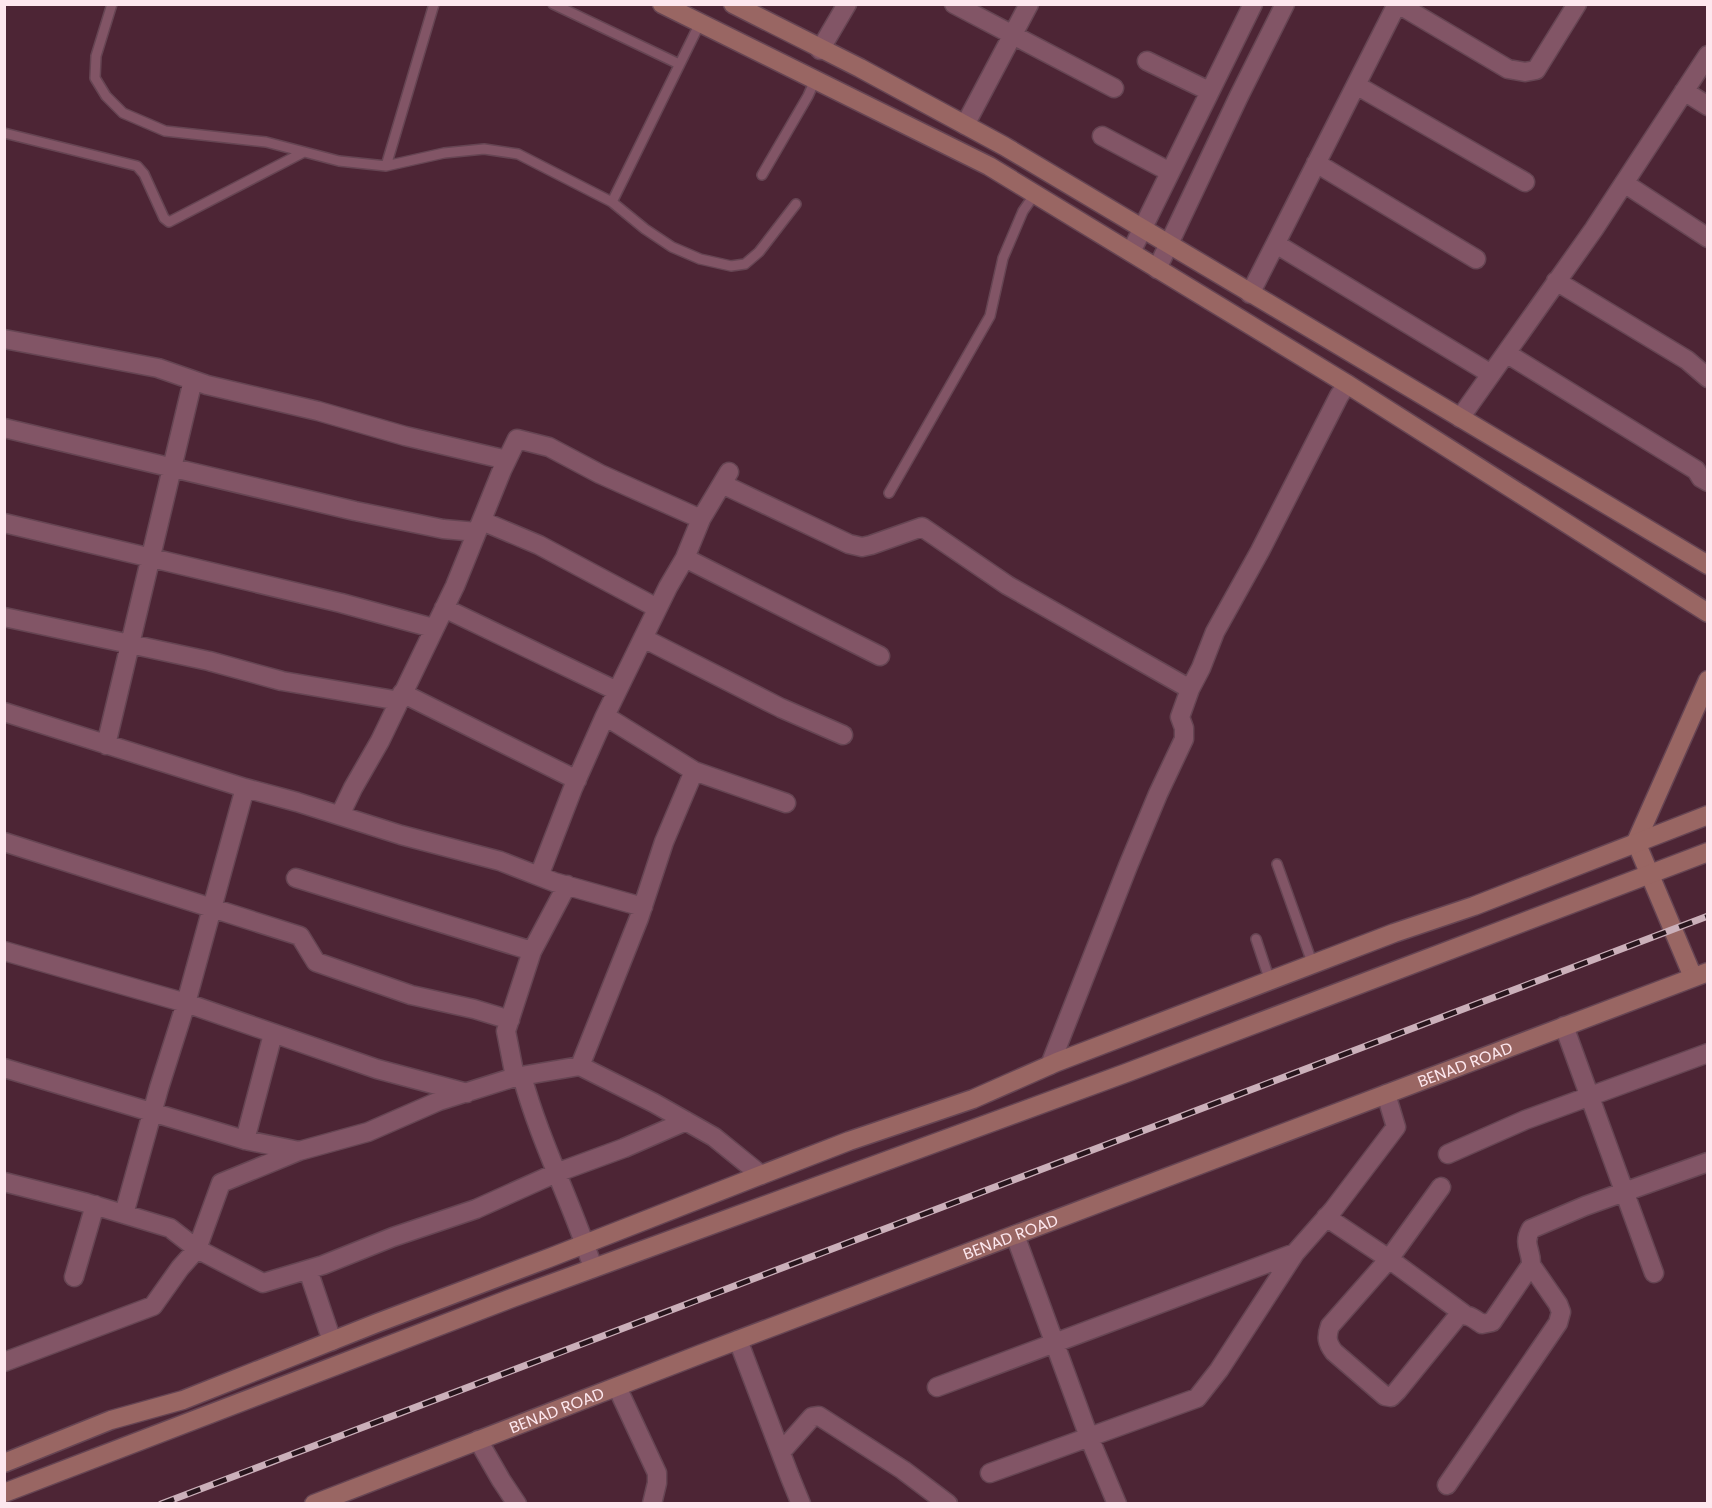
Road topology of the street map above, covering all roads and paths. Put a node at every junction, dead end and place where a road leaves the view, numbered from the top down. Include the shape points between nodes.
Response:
1 (112, 4) edge
2 (434, 4) edge
3 (553, 4) edge
4 (662, 4) edge
5 (733, 4) edge
6 (847, 4) edge
7 (954, 4) edge
8 (1029, 4) edge
9 (1253, 4) edge
10 (1285, 4) edge
11 (1397, 4) edge
12 (1577, 4) edge
13 (700, 23) junction
14 (1013, 35) junction
15 (820, 50) junction
16 (1707, 56) edge
17 (1147, 61) dead end
18 (679, 64) junction
19 (815, 80) junction
20 (1356, 85) junction
21 (1114, 88) dead end
22 (1209, 91) junction
23 (1684, 91) junction
24 (1707, 106) edge
25 (965, 125) junction
26 (4, 134) edge
27 (986, 136) junction
28 (1102, 136) dead end
29 (304, 152) junction
30 (973, 158) junction
31 (1316, 163) junction
32 (386, 166) junction
33 (1170, 172) junction
34 (762, 175) dead end
35 (1525, 182) dead end
36 (1624, 183) junction
37 (1035, 194) junction
38 (612, 202) junction
39 (796, 204) dead end
40 (1143, 230) junction
41 (1707, 238) edge
42 (1276, 244) junction
43 (1169, 246) junction
44 (1131, 252) junction
45 (1476, 259) dead end
46 (1158, 269) junction
47 (1556, 281) junction
48 (1250, 294) junction
49 (4, 339) edge
50 (1506, 352) junction
51 (1491, 374) junction
52 (1707, 378) edge
53 (193, 380) junction
54 (1347, 384) junction
55 (1460, 418) junction
56 (4, 428) edge
57 (507, 460) junction
58 (172, 467) junction
59 (1707, 482) edge
60 (889, 493) dead end
61 (701, 519) junction
62 (4, 523) edge
63 (479, 526) junction
64 (150, 557) junction
65 (685, 558) junction
66 (1707, 565) edge
67 (444, 608) junction
68 (657, 608) junction
69 (1707, 613) edge
70 (4, 617) edge
71 (433, 628) junction
72 (643, 638) junction
73 (129, 644) junction
74 (880, 656) dead end
75 (1707, 680) edge
76 (1190, 689) junction
77 (617, 691) junction
78 (401, 697) junction
79 (4, 712) edge
80 (605, 716) junction
81 (843, 735) dead end
82 (105, 745) junction
83 (694, 771) junction
84 (577, 780) junction
85 (245, 788) junction
86 (786, 803) dead end
87 (340, 815) junction
88 (1707, 815) edge
89 (4, 842) edge
90 (1636, 842) junction
91 (1707, 852) edge
92 (1277, 864) dead end
93 (1649, 874) junction
94 (539, 876) junction
95 (296, 878) dead end
96 (567, 885) junction
97 (643, 907) junction
98 (211, 908) junction
99 (1256, 939) dead end
100 (4, 951) edge
101 (532, 951) junction
102 (1314, 965) junction
103 (1700, 975) edge
104 (1270, 981) junction
105 (186, 1003) junction
106 (510, 1020) junction
107 (1563, 1026) junction
108 (273, 1034) junction
109 (1707, 1053) edge
110 (1050, 1065) junction
111 (580, 1066) junction
112 (4, 1068) edge
113 (519, 1077) junction
114 (467, 1093) junction
115 (1386, 1094) junction
116 (1589, 1096) junction
117 (153, 1111) junction
118 (686, 1121) junction
119 (245, 1140) junction
120 (299, 1152) junction
121 (1448, 1154) dead end
122 (1707, 1162) edge
123 (556, 1173) junction
124 (761, 1175) junction
125 (4, 1182) edge
126 (1441, 1187) dead end
127 (1625, 1191) junction
128 (95, 1205) junction
129 (124, 1214) junction
130 (1326, 1217) junction
131 (1015, 1235) junction
132 (585, 1244) junction
133 (197, 1249) junction
134 (1295, 1253) junction
135 (1389, 1258) junction
136 (1531, 1265) junction
137 (593, 1268) junction
138 (308, 1270) junction
139 (1654, 1273) dead end
140 (74, 1276) dead end
141 (1464, 1314) junction
142 (738, 1340) junction
143 (332, 1341) junction
144 (1054, 1342) junction
145 (4, 1362) edge
146 (617, 1387) junction
147 (937, 1387) dead end
148 (1089, 1437) junction
149 (478, 1440) junction
150 (782, 1452) junction
151 (4, 1463) edge
152 (990, 1473) dead end
153 (1447, 1485) dead end
154 (4, 1493) edge
155 (656, 1501) edge
156 (512, 1502) edge
157 (314, 1503) edge
158 (801, 1503) edge
159 (948, 1503) edge
160 (1117, 1503) edge

1 - 29 lane via 96,56 95,78 123,113 165,131 266,142
2 - 32 lane
3 - 18 lane
4 - 13 street
5 - 15 street
6 - 15 street
7 - 14 street
8 - 14 street
9 - 22 street
10 - 43 street
11 - 12 street via 1508,69 1525,72 1536,70
11 - 20 street
13 - 18 lane
13 - 19 street
14 - 21 street
14 - 25 street
15 - 25 street
16 - 23 street
17 - 22 street
18 - 38 lane
19 - 30 street
19 - 34 lane
20 - 31 street
20 - 35 street
22 - 33 street
23 - 24 street
23 - 36 street
25 - 27 street
26 - 29 lane via 137,166 164,218 170,222
27 - 30 street
27 - 40 street
28 - 33 street
29 - 32 lane
30 - 37 street
31 - 42 street
31 - 45 street
32 - 38 lane via 484,149 518,154
33 - 40 street
36 - 41 street
36 - 47 street
37 - 44 street
37 - 60 lane via 1023,211 1003,258 990,316
38 - 39 lane via 672,247 731,266 745,264 759,252
40 - 43 street
40 - 44 street
42 - 48 street
42 - 51 street
43 - 46 street
43 - 48 street
44 - 46 street
46 - 54 street
47 - 50 street
47 - 52 street via 1687,360
48 - 55 street
49 - 53 street via 158,368
50 - 51 street
50 - 59 street via 1695,470
51 - 55 street
53 - 57 street
53 - 58 street
54 - 69 street
54 - 76 street via 1215,632
55 - 66 street
56 - 58 street
57 - 61 street via 517,440 540,445
57 - 63 street
58 - 63 street via 442,529
58 - 64 street
61 - 65 street
61 - 76 street via 725,478 849,544 862,547 922,527 1007,585
62 - 64 street
63 - 67 street
63 - 68 street via 539,546
64 - 71 street
64 - 73 street
65 - 68 street
65 - 74 street
67 - 71 street
67 - 77 street
68 - 72 street
70 - 73 street
71 - 78 street
72 - 77 street
72 - 81 street
73 - 78 street via 282,681
73 - 82 street
75 - 90 street
76 - 110 street via 1180,717 1184,739
77 - 80 street
78 - 84 street
78 - 87 street
79 - 82 street
80 - 83 street
80 - 84 street
82 - 85 street
83 - 86 street
83 - 97 street via 664,842
84 - 94 street
85 - 87 street
85 - 98 street
87 - 94 street
88 - 90 street
89 - 98 street
90 - 93 street
90 - 102 street
91 - 93 street
92 - 102 lane
93 - 103 street
93 - 137 street via 1126,1073
94 - 96 street
95 - 101 street
96 - 97 street
96 - 101 street
97 - 111 street
98 - 105 street
98 - 106 street via 300,936 316,962 411,994
99 - 104 lane
100 - 105 street
101 - 106 street
102 - 104 street
103 - 107 street, BENAD ROAD
104 - 110 street
105 - 108 street
105 - 117 street
106 - 113 street via 506,1031
107 - 115 street, BENAD ROAD
107 - 116 street
108 - 114 street via 377,1069
108 - 119 street
109 - 116 street
110 - 124 street via 973,1099
111 - 113 street
111 - 118 street
112 - 117 street
113 - 114 street
113 - 123 street
114 - 120 street via 368,1132
115 - 130 street via 1396,1127
115 - 131 street, BENAD ROAD
116 - 121 street
116 - 127 street
117 - 119 street
117 - 129 street
118 - 123 street
118 - 124 street via 714,1137
119 - 120 street
120 - 133 street via 221,1183
122 - 127 street
123 - 132 street
123 - 138 street via 476,1209
124 - 132 street
125 - 128 street
126 - 135 street
127 - 136 street via 1531,1229 1526,1243
127 - 139 street
128 - 129 street
128 - 140 street
129 - 133 street via 170,1227
130 - 134 street
130 - 135 street
131 - 142 street, BENAD ROAD
131 - 144 street
132 - 137 street
132 - 143 street
133 - 138 street via 263,1283
133 - 145 street via 153,1306
134 - 144 street
134 - 148 street via 1197,1398
135 - 141 street
135 - 141 street via 1330,1326 1327,1335 1334,1352 1385,1396 1391,1397 1397,1391 1454,1320
136 - 141 street via 1492,1322 1482,1324
136 - 153 street via 1558,1304 1558,1323
137 - 154 street
138 - 143 street
142 - 146 street, BENAD ROAD
142 - 150 street
143 - 151 street via 183,1400 111,1420
144 - 147 street
144 - 148 street
146 - 149 street, BENAD ROAD
146 - 155 street via 657,1473
148 - 152 street
148 - 160 street
149 - 156 street
149 - 157 street, BENAD ROAD
150 - 158 street
150 - 159 street via 812,1417 819,1416

